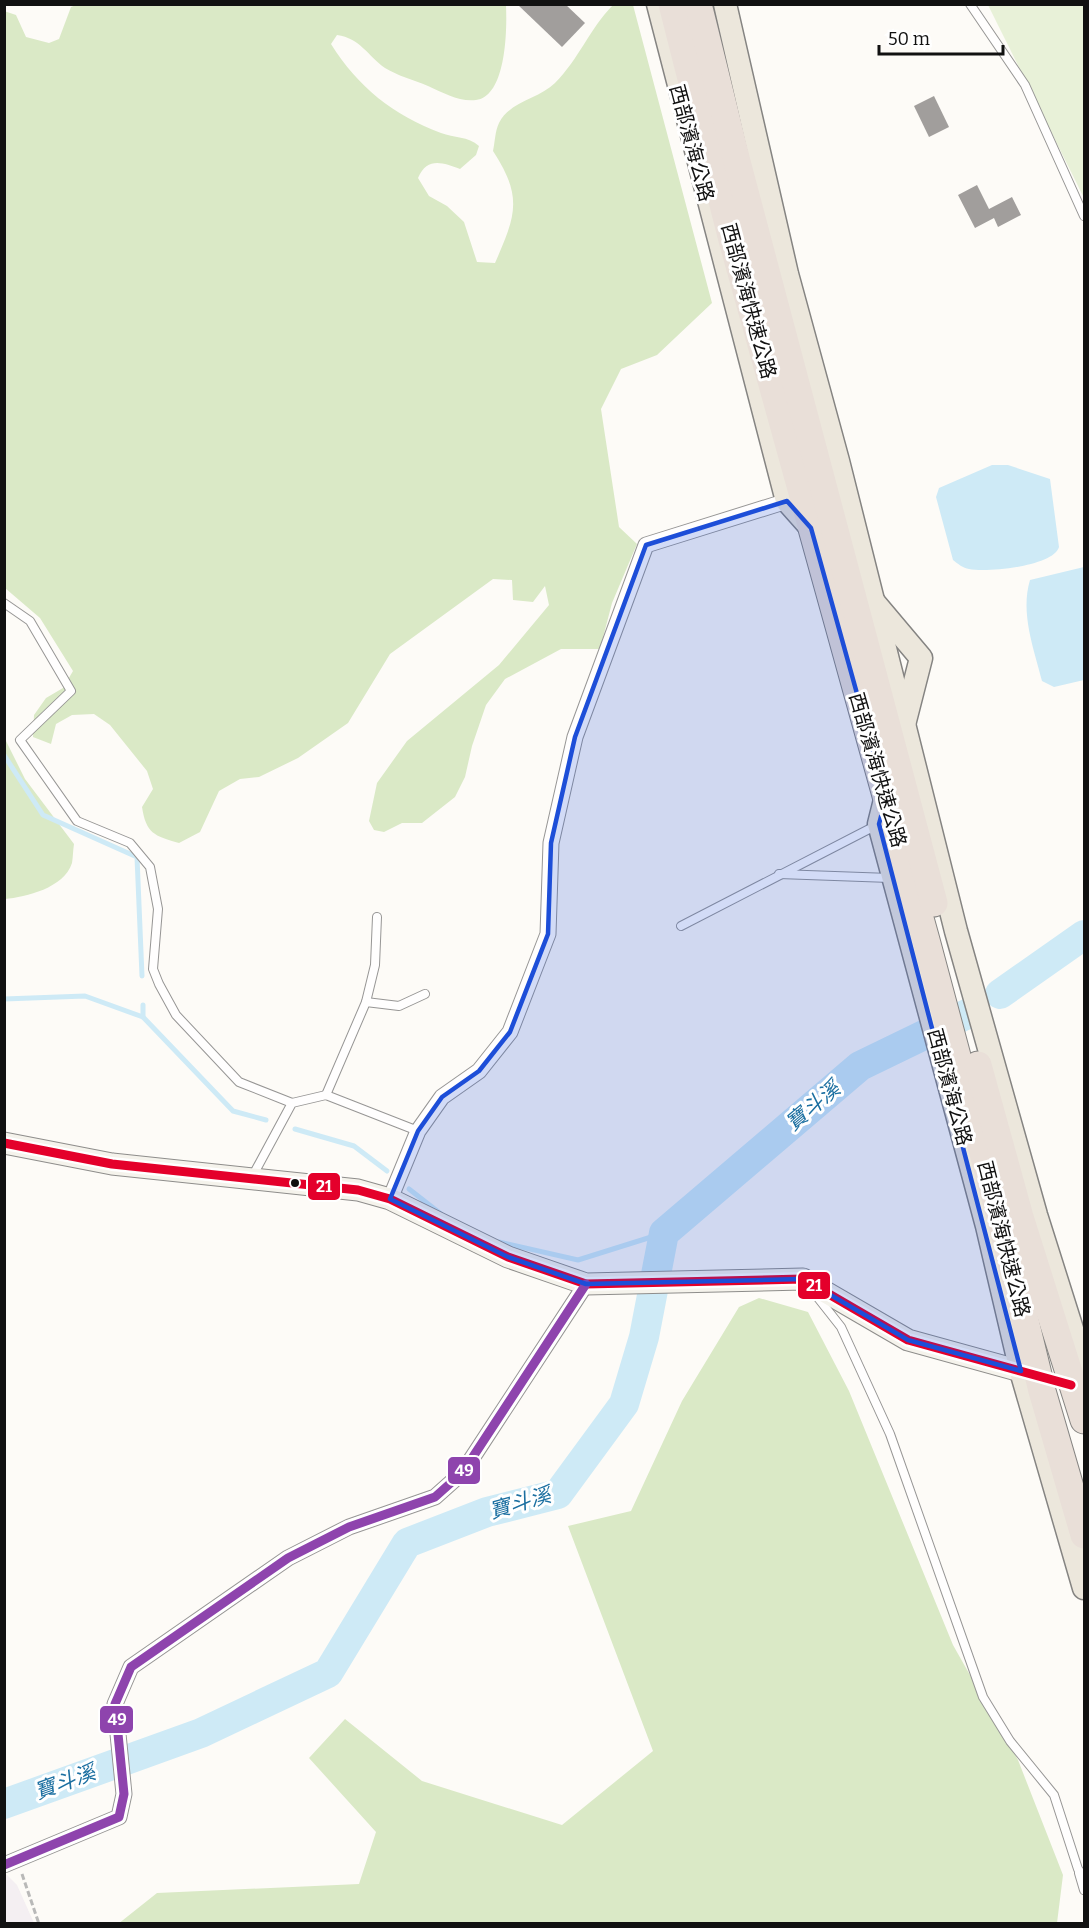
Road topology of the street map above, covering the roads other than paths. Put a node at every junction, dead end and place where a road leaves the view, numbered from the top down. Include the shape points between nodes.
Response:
1 (658, 4) edge
2 (672, 4) edge
3 (698, 4) edge
4 (725, 4) edge
5 (970, 4) edge
6 (1084, 216) edge
7 (787, 501) junction
8 (4, 603) edge
9 (879, 824) junction
10 (777, 874) junction
11 (895, 878) junction
12 (377, 917) dead end
13 (681, 927) dead end
14 (934, 938) junction
15 (424, 994) dead end
16 (366, 1002) junction
17 (326, 1095) junction
18 (292, 1104) junction
19 (418, 1131) junction
20 (4, 1143) edge
21 (251, 1179) junction
22 (390, 1199) junction
23 (1011, 1219) junction
24 (803, 1279) junction
25 (589, 1284) junction
26 (1084, 1366) edge
27 (1022, 1371) junction
28 (1084, 1420) edge
29 (1084, 1535) edge
30 (1084, 1588) edge
31 (10, 1862) edge
32 (1078, 1869) junction
33 (1084, 1877) edge
34 (1084, 1890) edge

1 - 7 main road, 西部濱海公路
2 - 14 highway, 西部濱海快速公路 via 732,240
3 - 14 highway, 西部濱海快速公路
4 - 26 main road via 787,273 956,931 1034,1207
5 - 6 lane via 1025,84
7 - 9 main road, 西部濱海公路 via 921,658
7 - 19 street via 646,545 575,736 550,843 548,934 510,1032 479,1071 442,1097
8 - 18 lane via 30,621 71,691 20,740 77,821 130,843 150,867 158,909 153,969 166,999 176,1015 239,1082
9 - 10 lane
9 - 11 main road, 西部濱海公路
10 - 11 lane
10 - 13 lane
11 - 27 main road, 西部濱海公路
12 - 16 lane via 375,965
14 - 23 highway, 西部濱海快速公路
15 - 16 lane via 399,1006
16 - 17 lane
17 - 18 lane
17 - 19 lane
18 - 21 lane
19 - 22 street
20 - 21 street via 112,1164
21 - 22 street via 358,1190
22 - 25 street via 508,1257
23 - 28 highway, 西部濱海快速公路
23 - 29 highway, 西部濱海快速公路 via 1042,1391
24 - 25 street
24 - 27 street via 908,1340
24 - 32 lane via 841,1327 890,1434 983,1697 1010,1740 1054,1795
25 - 31 street via 463,1472 435,1497 350,1527 288,1558 131,1667 115,1704 124,1794 119,1817
27 - 30 main road, 西部濱海公路
32 - 33 lane
32 - 34 lane

